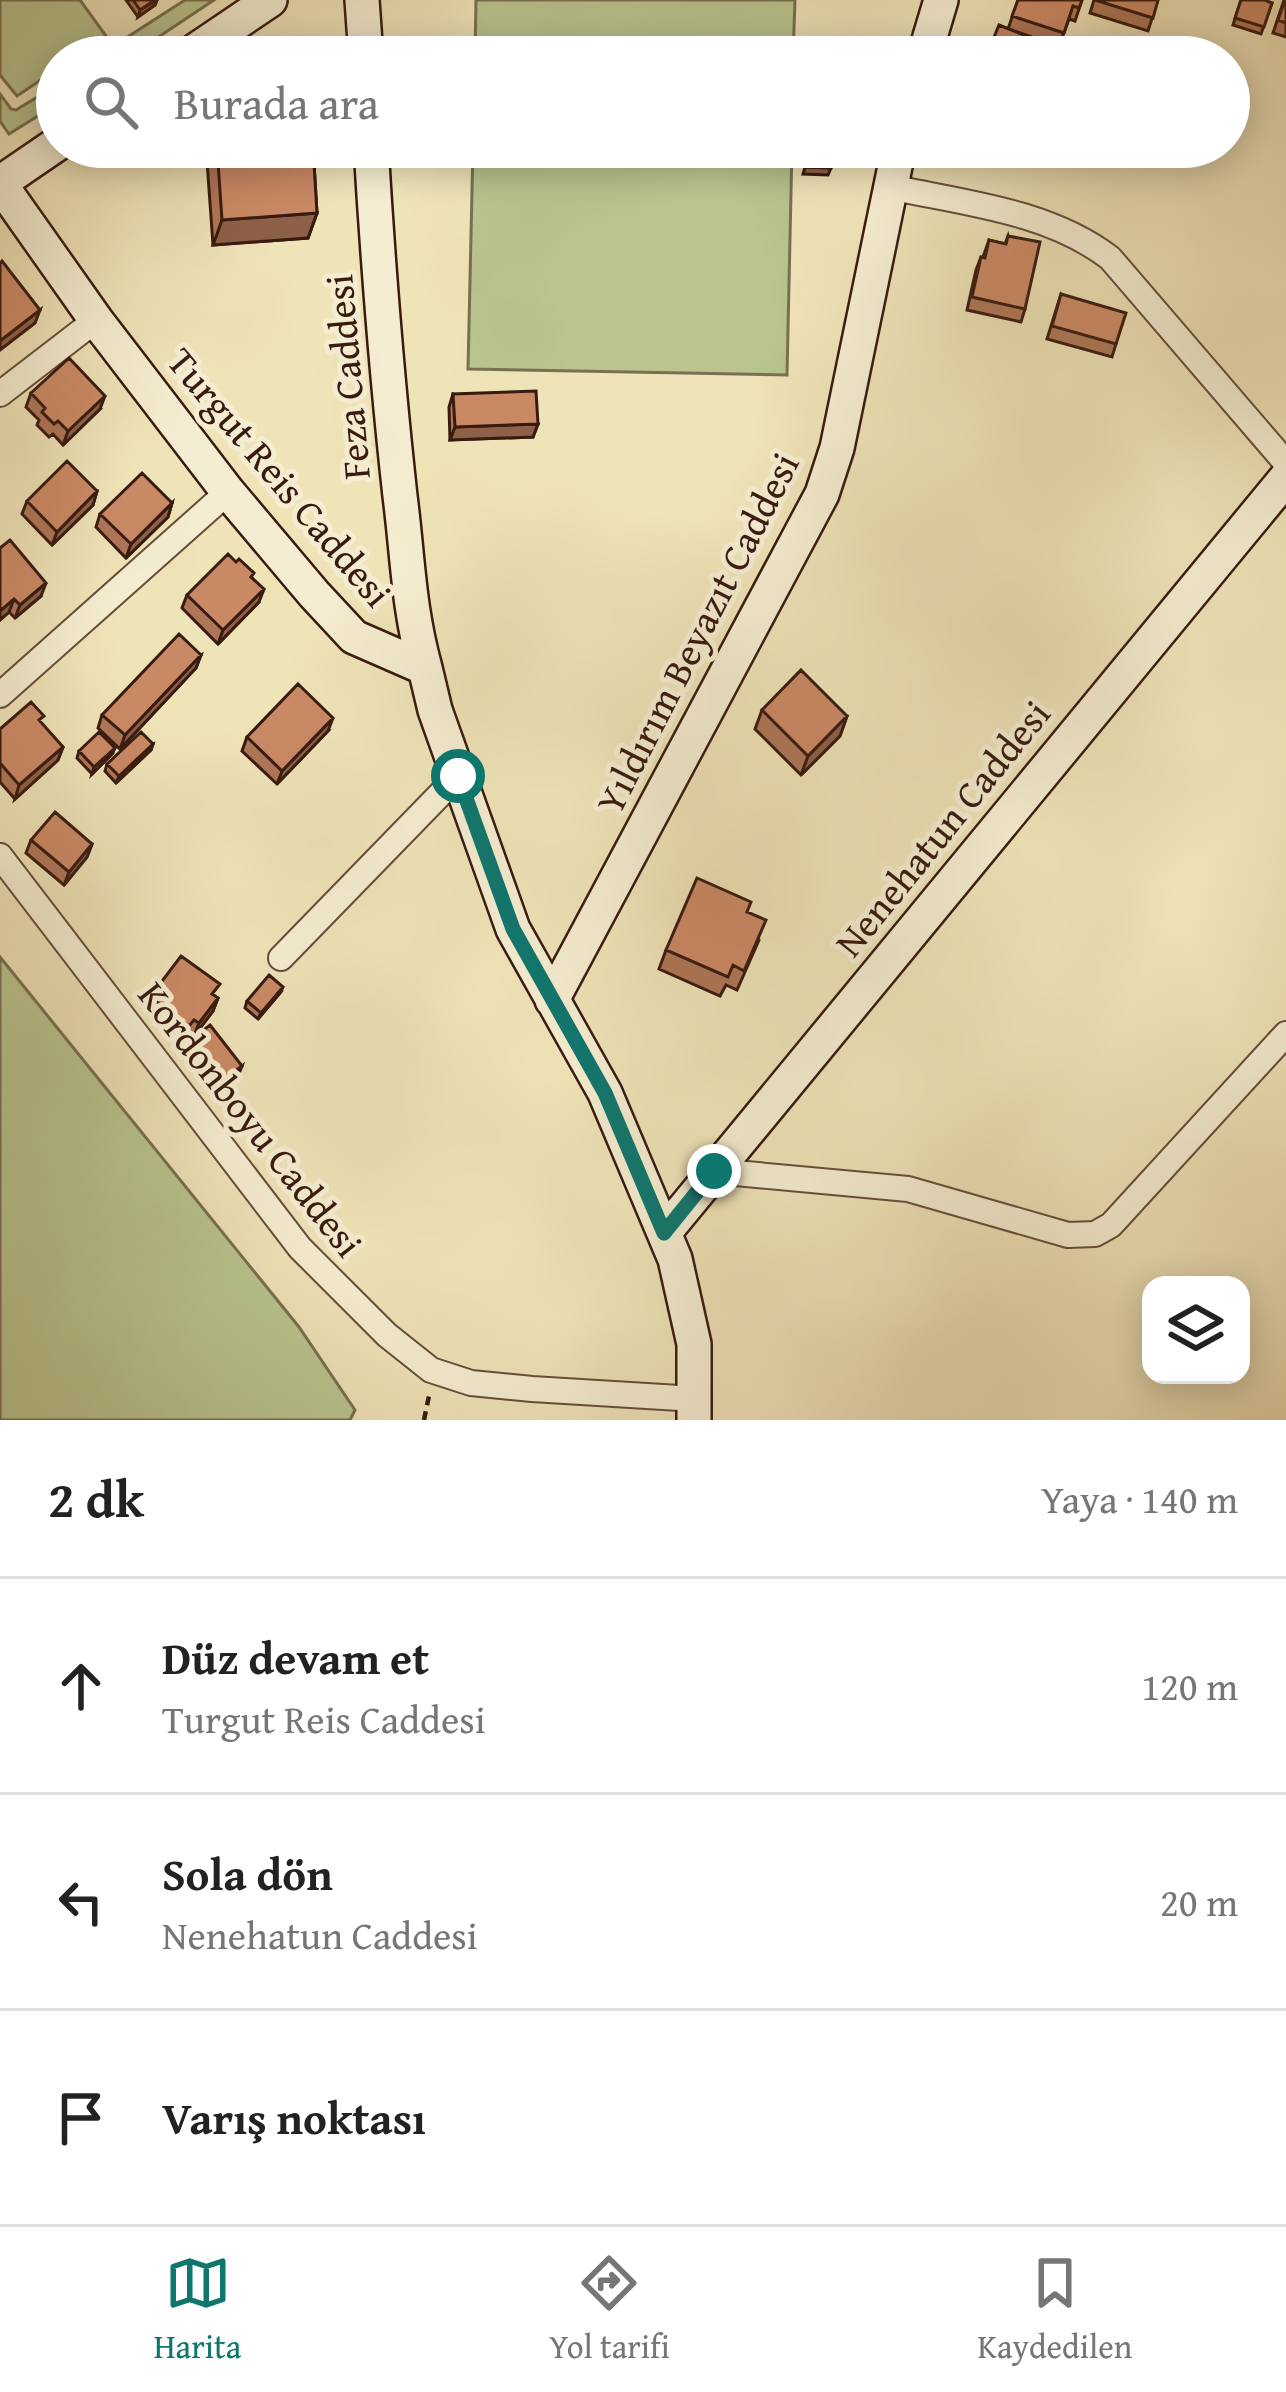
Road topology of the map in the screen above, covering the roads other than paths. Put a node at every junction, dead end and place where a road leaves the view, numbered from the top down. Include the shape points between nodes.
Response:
1 (270, 0) edge
2 (362, 0) edge
3 (941, 0) edge
4 (217, 36) edge
5 (365, 36) edge
6 (930, 36) edge
7 (36, 158) edge
8 (372, 168) edge
9 (894, 168) edge
10 (0, 183) edge
11 (890, 187) junction
12 (96, 320) junction
13 (0, 394) edge
14 (1286, 463) edge
15 (1286, 478) edge
16 (228, 492) junction
17 (425, 668) junction
18 (0, 695) edge
19 (458, 776) junction
20 (0, 856) edge
21 (280, 958) dead end
22 (552, 1000) junction
23 (1286, 1034) edge
24 (714, 1171) junction
25 (664, 1233) junction
26 (695, 1409) edge

1 - 4 street
2 - 5 street
3 - 6 street
7 - 10 street
8 - 17 street, Feza Caddesi via 406,578
9 - 11 street, Yıldırım Beyazıt Caddesi
10 - 12 street, Turgut Reis Caddesi
11 - 14 street via 1031,219 1090,243
11 - 22 street, Yıldırım Beyazıt Caddesi via 823,494
12 - 13 street
12 - 16 street, Turgut Reis Caddesi
15 - 24 street, Nenehatun Caddesi
16 - 17 street, Turgut Reis Caddesi via 354,637
16 - 18 street
17 - 19 street
19 - 21 street
19 - 22 street via 507,916
20 - 26 street, Kordonboyu Caddesi via 300,1248 401,1347 431,1370 471,1383
22 - 25 street via 605,1093
23 - 24 street via 1095,1234 1068,1235 908,1189
24 - 25 street, Nenehatun Caddesi
25 - 26 street via 694,1343

